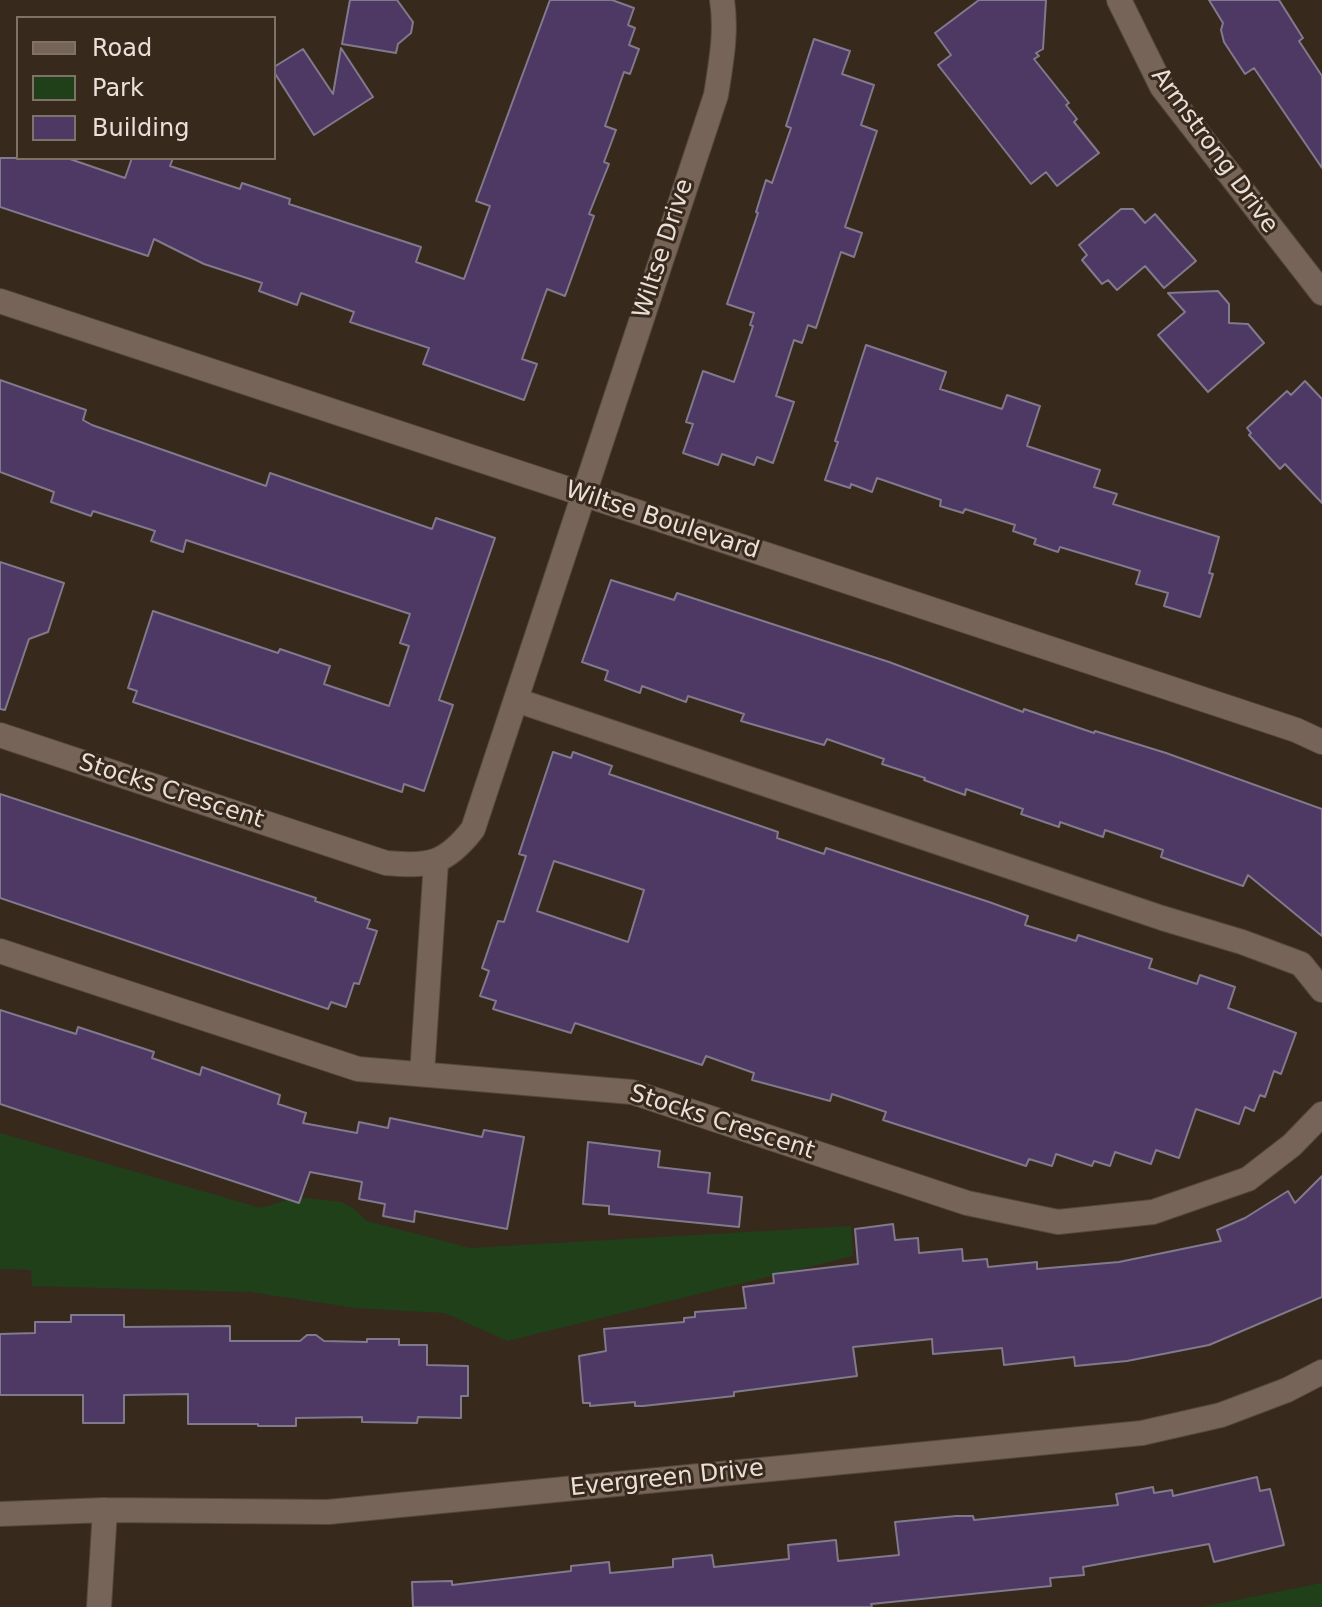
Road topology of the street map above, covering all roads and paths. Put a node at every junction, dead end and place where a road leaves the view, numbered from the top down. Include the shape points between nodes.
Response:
1 (722, 0) edge
2 (1119, 0) edge
3 (1322, 293) edge
4 (0, 301) edge
5 (583, 495) junction
6 (516, 700) junction
7 (0, 735) edge
8 (1322, 742) edge
9 (436, 862) junction
10 (0, 951) edge
11 (1322, 990) edge
12 (422, 1074) junction
13 (1322, 1114) edge
14 (1322, 1372) edge
15 (105, 1510) junction
16 (0, 1514) edge
17 (99, 1607) edge

1 - 5 street, Wiltse Drive via 723,55 716,95
2 - 3 street, Armstrong Drive via 1162,87
4 - 5 street, Wiltse Boulevard
5 - 6 street
5 - 8 street, Wiltse Boulevard
6 - 9 street via 473,829 458,849
6 - 11 street via 1242,942 1301,964
7 - 9 street, Stocks Crescent via 386,863
9 - 12 street
10 - 12 street, Stocks Crescent via 358,1069
12 - 13 street, Stocks Crescent via 632,1092 967,1203 1058,1222 1153,1212 1248,1179
14 - 15 street, Evergreen Drive via 1221,1415 1142,1433 328,1512
15 - 16 street, Evergreen Drive
15 - 17 street

